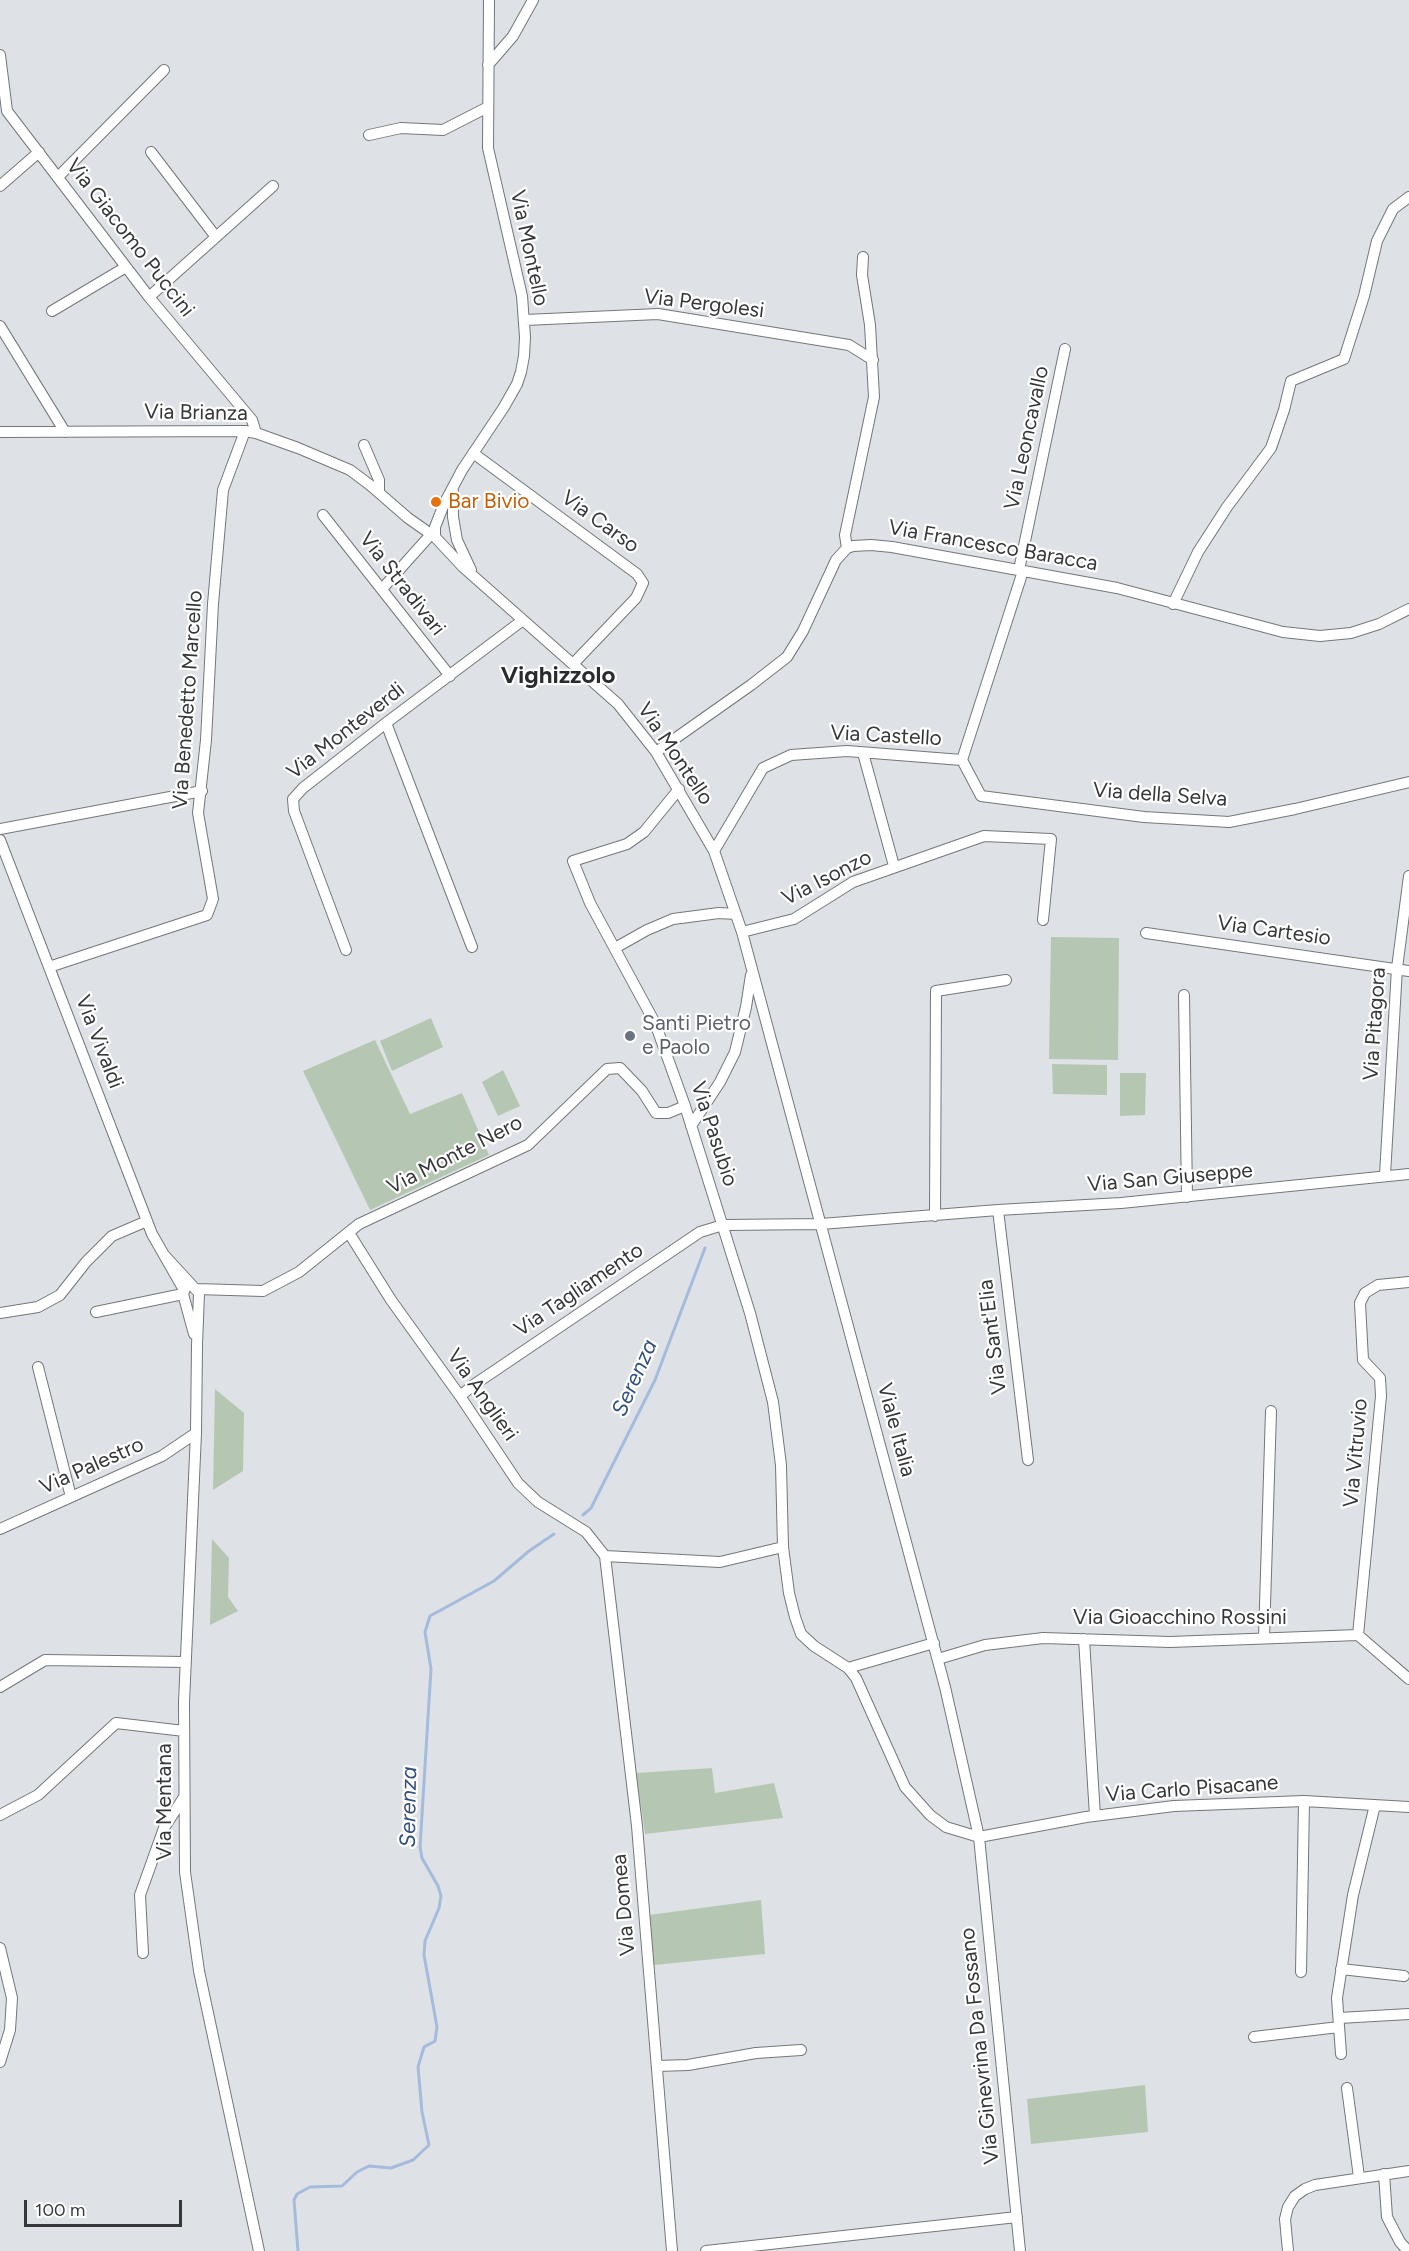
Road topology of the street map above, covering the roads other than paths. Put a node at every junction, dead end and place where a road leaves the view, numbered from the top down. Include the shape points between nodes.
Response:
1 (489, 0) edge
2 (533, 0) edge
3 (0, 55) edge
4 (489, 65) junction
5 (164, 70) dead end
6 (488, 107) junction
7 (369, 135) dead end
8 (39, 152) junction
9 (151, 152) dead end
10 (57, 177) junction
11 (0, 186) edge
12 (273, 186) dead end
13 (1409, 197) edge
14 (216, 237) junction
15 (863, 257) dead end
16 (126, 267) junction
17 (149, 297) junction
18 (52, 311) dead end
19 (525, 320) junction
20 (0, 326) edge
21 (1065, 349) dead end
22 (873, 360) junction
23 (0, 432) edge
24 (65, 432) junction
25 (251, 432) junction
26 (364, 445) dead end
27 (473, 453) junction
28 (454, 486) junction
29 (379, 493) junction
30 (323, 515) dead end
31 (455, 530) junction
32 (434, 534) junction
33 (847, 548) junction
34 (1021, 570) junction
35 (478, 580) junction
36 (382, 589) junction
37 (1173, 603) junction
38 (1409, 609) edge
39 (523, 620) junction
40 (573, 664) junction
41 (450, 676) junction
42 (386, 723) junction
43 (656, 752) junction
44 (863, 753) junction
45 (962, 760) junction
46 (1409, 782) edge
47 (679, 789) junction
48 (202, 791) junction
49 (0, 829) edge
50 (0, 840) edge
51 (714, 851) junction
52 (894, 866) junction
53 (1409, 876) edge
54 (736, 914) junction
55 (1043, 920) dead end
56 (742, 932) junction
57 (1146, 933) dead end
58 (472, 947) dead end
59 (615, 948) junction
60 (346, 950) dead end
61 (49, 968) junction
62 (1397, 968) junction
63 (752, 970) junction
64 (1409, 971) edge
65 (1006, 980) dead end
66 (1184, 995) dead end
67 (685, 1106) junction
68 (691, 1126) junction
69 (1409, 1174) edge
70 (1385, 1175) junction
71 (1187, 1197) junction
72 (998, 1210) junction
73 (935, 1216) junction
74 (147, 1221) junction
75 (821, 1224) junction
76 (723, 1225) junction
77 (350, 1233) junction
78 (165, 1256) junction
79 (1409, 1282) edge
80 (198, 1292) junction
81 (184, 1294) junction
82 (96, 1312) dead end
83 (0, 1313) edge
84 (196, 1345) junction
85 (38, 1367) dead end
86 (460, 1396) junction
87 (1271, 1411) dead end
88 (196, 1433) junction
89 (1028, 1460) dead end
90 (71, 1497) junction
91 (0, 1529) edge
92 (783, 1547) junction
93 (605, 1556) junction
94 (1358, 1635) junction
95 (1264, 1638) junction
96 (1084, 1639) junction
97 (933, 1643) junction
98 (938, 1659) junction
99 (185, 1662) junction
100 (848, 1668) junction
101 (1409, 1679) edge
102 (0, 1687) edge
103 (184, 1731) junction
104 (184, 1797) junction
105 (1304, 1801) junction
106 (1375, 1805) junction
107 (1409, 1807) edge
108 (0, 1815) edge
109 (1095, 1815) junction
110 (979, 1836) junction
111 (0, 1948) edge
112 (143, 1953) dead end
113 (1341, 1969) junction
114 (1301, 1972) dead end
115 (1404, 1976) dead end
116 (1409, 2014) edge
117 (1339, 2022) junction
118 (1254, 2037) dead end
119 (801, 2050) dead end
120 (1341, 2054) dead end
121 (0, 2062) edge
122 (657, 2066) junction
123 (1347, 2088) dead end
124 (1409, 2171) edge
125 (1384, 2174) junction
126 (1359, 2177) junction
127 (1017, 2217) junction
128 (259, 2251) edge
129 (672, 2251) edge
130 (706, 2251) edge
131 (1020, 2251) edge
132 (1288, 2251) edge
133 (1408, 2251) edge

1 - 4 street, Via Montello
2 - 4 street via 513,36
3 - 8 street, Via Giacomo Puccini via 7,111
4 - 6 street, Via Montello
5 - 10 street
6 - 7 street via 443,130 401,128
6 - 19 street, Via Montello via 489,156
8 - 10 street, Via Giacomo Puccini
8 - 11 street
9 - 14 street
10 - 16 street, Via Giacomo Puccini
12 - 14 street
13 - 37 street via 1393,209 1377,241 1344,359 1291,381 1271,448 1197,552
14 - 17 street
15 - 22 street
16 - 17 street, Via Giacomo Puccini
16 - 18 street
17 - 25 street, Via Giacomo Puccini via 252,420
19 - 22 street, Via Pergolesi via 658,314 849,345
19 - 27 street, Via Montello via 524,356 517,384
20 - 24 street
21 - 34 street, Via Leoncavallo
22 - 33 street via 874,397 845,535
23 - 24 street, Via Brianza
24 - 25 street, Via Brianza
25 - 29 street, Via Brianza via 331,460 357,474
25 - 48 street, Via Benedetto Marcello via 223,490
26 - 29 street via 379,480
27 - 28 street, Via Montello
27 - 40 street, Via Carso via 637,574 643,583 636,598
28 - 31 street, Via Montello
28 - 32 street, Via Montello
29 - 32 street, Via Brianza
30 - 36 street, Via Stradivari
31 - 32 street via 449,542
31 - 32 street via 445,520
31 - 35 street, Via Montello via 462,555
32 - 35 street, Via Montello via 454,560
32 - 36 street
33 - 34 street, Via Francesco Baracca via 892,547
33 - 43 street via 836,560 787,657
34 - 37 street, Via Francesco Baracca
34 - 45 street, Via Leoncavallo
35 - 39 street, Via Montello
36 - 41 street, Via Stradivari
37 - 38 street, Via Francesco Baracca via 1283,632 1320,636 1351,633
39 - 40 street, Via Montello
39 - 41 street, Via Monteverdi
40 - 43 street, Via Montello via 618,704
41 - 42 street, Via Monteverdi
42 - 58 street
42 - 60 street, Via Monteverdi via 293,799 294,811
43 - 47 street, Via Montello
44 - 45 street, Via Castello
44 - 51 street, Via Castello via 791,755 763,768
44 - 52 street, Via Isonzo
45 - 46 street, Via della Selva via 981,796 1228,822
47 - 51 street, Via Montello
47 - 59 street, Via Pasubio via 644,832 627,844 573,861
48 - 49 street
48 - 61 street, Via Benedetto Marcello via 198,813 213,899 207,915
50 - 61 street, Via Vivaldi
51 - 54 street, Via Montello
52 - 55 street, Via Isonzo via 984,836 1051,839
52 - 56 street, Via Isonzo via 853,882 794,919
53 - 62 street, Via Pitagora
54 - 56 street, Via Montello
54 - 59 street via 710,913 673,919
56 - 63 street, Via Montello
57 - 62 street, Via Cartesio
59 - 67 street, Via Pasubio via 655,1023
61 - 74 street, Via Vivaldi
62 - 64 street, Via Cartesio
62 - 70 street, Via Pitagora
63 - 68 street via 735,1052
63 - 75 street, Viale Italia
65 - 73 street via 936,991
66 - 71 street
67 - 68 street, Via Pasubio
67 - 77 street, Via Monte Nero via 656,1113 620,1068 607,1069 528,1145 369,1220
68 - 76 street, Via Pasubio
69 - 70 street, Via San Giuseppe
70 - 71 street, Via San Giuseppe
71 - 72 street, Via San Giuseppe
72 - 73 street, Via San Giuseppe
72 - 89 street, Via Sant'Elia
73 - 75 street, Via San Giuseppe
74 - 78 street, Via Vivaldi
74 - 83 street via 112,1236 60,1294 38,1306
75 - 76 street, Via Tagliamento
75 - 97 street, Viale Italia
76 - 86 street, Via Tagliamento via 700,1232
76 - 92 street, Via Pasubio via 773,1402 781,1465
77 - 80 street, Via Monte Nero via 299,1272 263,1291 219,1288
77 - 86 street, Via Anglieri via 391,1300
78 - 80 street, Via Vivaldi
78 - 81 street, Via Vivaldi
79 - 94 street, Via Vitruvio via 1378,1285 1365,1293 1360,1303 1363,1360 1380,1378 1381,1396
80 - 81 street, Via Monte Nero via 191,1286
80 - 84 street, Via Mentana
81 - 82 street
81 - 84 street, Via Mentana
84 - 88 street, Via Mentana
85 - 90 street
86 - 93 street, Via Anglieri via 518,1484 538,1502 586,1532
87 - 95 street
88 - 90 street, Via Palestro via 162,1456
88 - 99 street, Via Mentana
90 - 91 street, Via Palestro
92 - 93 street via 720,1562
92 - 100 street, Via Pasubio via 789,1593 801,1634
93 - 122 street, Via Domea via 637,1826
94 - 95 street, Via Gioacchino Rossini
94 - 101 street
95 - 96 street, Via Gioacchino Rossini via 1170,1642
96 - 98 street, Via Gioacchino Rossini via 1043,1638 985,1646
96 - 109 street
97 - 98 street, Viale Italia
97 - 100 street
98 - 110 street, Viale Italia
99 - 102 street via 45,1660
99 - 103 street, Via Mentana
100 - 110 street via 905,1786 946,1827
103 - 104 street, Via Mentana
103 - 108 street via 116,1724 38,1795
104 - 112 street via 164,1828 140,1895
104 - 128 street, Via Mentana via 185,1872 199,1971
105 - 106 street, Via Carlo Pisacane
105 - 109 street, Via Carlo Pisacane via 1174,1806
105 - 114 street
106 - 107 street, Via Carlo Pisacane
106 - 113 street via 1353,1895
109 - 110 street, Via Carlo Pisacane
110 - 127 street, Via Ginevrina Da Fossano
111 - 121 street via 12,1998 10,2030
113 - 115 street
113 - 117 street
116 - 117 street
117 - 118 street
117 - 120 street
119 - 122 street
122 - 129 street, Via Domea
123 - 126 street
124 - 125 street
125 - 126 street
125 - 133 street via 1387,2217
126 - 132 street via 1315,2185 1295,2196 1285,2219
127 - 130 street
127 - 131 street, Via Ginevrina Da Fossano

